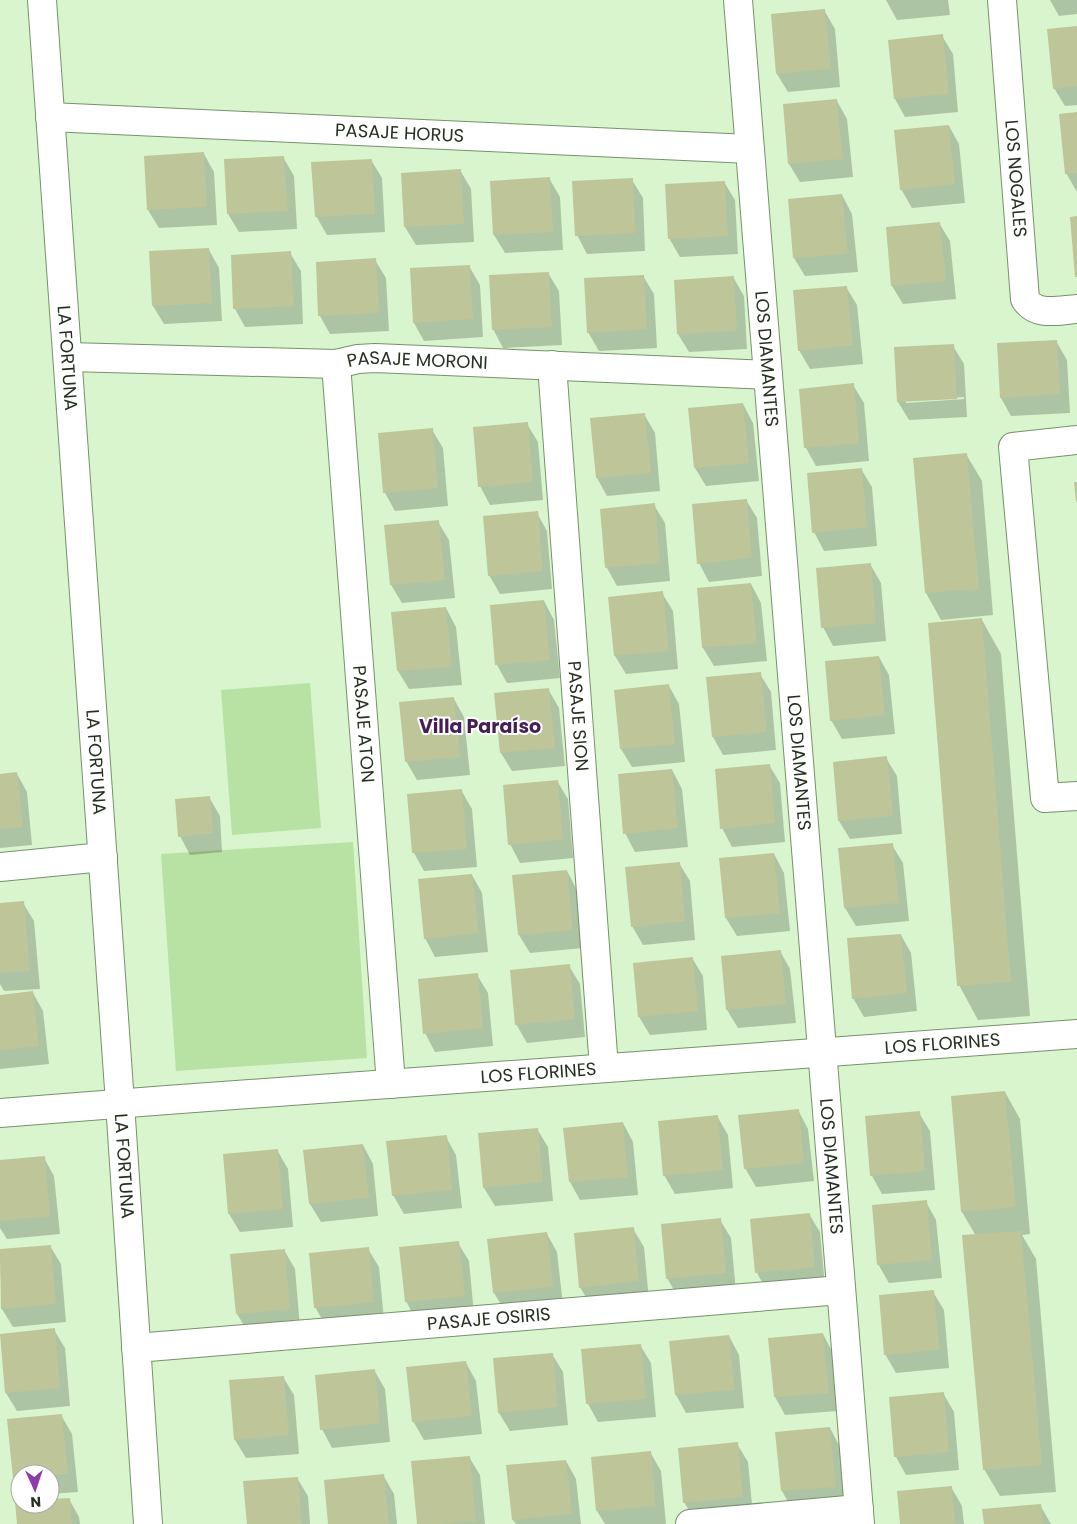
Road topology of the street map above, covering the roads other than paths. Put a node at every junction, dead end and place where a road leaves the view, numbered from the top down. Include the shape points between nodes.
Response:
1 (42, 0) edge
2 (738, 0) edge
3 (1002, 0) edge
4 (50, 117) junction
5 (750, 149) junction
6 (1077, 309) edge
7 (68, 357) junction
8 (336, 364) junction
9 (552, 365) junction
10 (768, 375) junction
11 (1077, 440) edge
12 (1077, 796) edge
13 (103, 857) junction
14 (0, 867) edge
15 (1077, 1034) edge
16 (822, 1053) junction
17 (604, 1068) junction
18 (391, 1084) junction
19 (120, 1104) junction
20 (0, 1113) edge
21 (841, 1290) junction
22 (136, 1348) junction
23 (859, 1517) edge
24 (148, 1524) edge
25 (690, 1524) edge

1 - 4 street, LA FORTUNA
2 - 5 street, LOS DIAMANTES
3 - 6 street, LOS NOGALES via 1025,299 1034,310
4 - 5 street, PASAJE HORUS
4 - 7 street, LA FORTUNA
5 - 10 street, LOS DIAMANTES
7 - 8 street, PASAJE MORONI
7 - 13 street, LA FORTUNA
8 - 9 street, PASAJE MORONI via 358,358 375,358
8 - 18 street, PASAJE ATON
9 - 10 street, PASAJE MORONI
9 - 17 street, PASAJE SION
10 - 16 street, LOS DIAMANTES
11 - 12 street via 1013,446 1045,798
13 - 14 street
13 - 19 street, LA FORTUNA
15 - 16 street, LOS FLORINES
16 - 17 street, LOS FLORINES
16 - 21 street, LOS DIAMANTES
17 - 18 street, LOS FLORINES
18 - 19 street, LOS FLORINES
19 - 20 street, LOS FLORINES
19 - 22 street, LA FORTUNA
21 - 22 street, PASAJE OSIRIS
21 - 23 street, LOS DIAMANTES
22 - 24 street, LA FORTUNA
23 - 25 street

